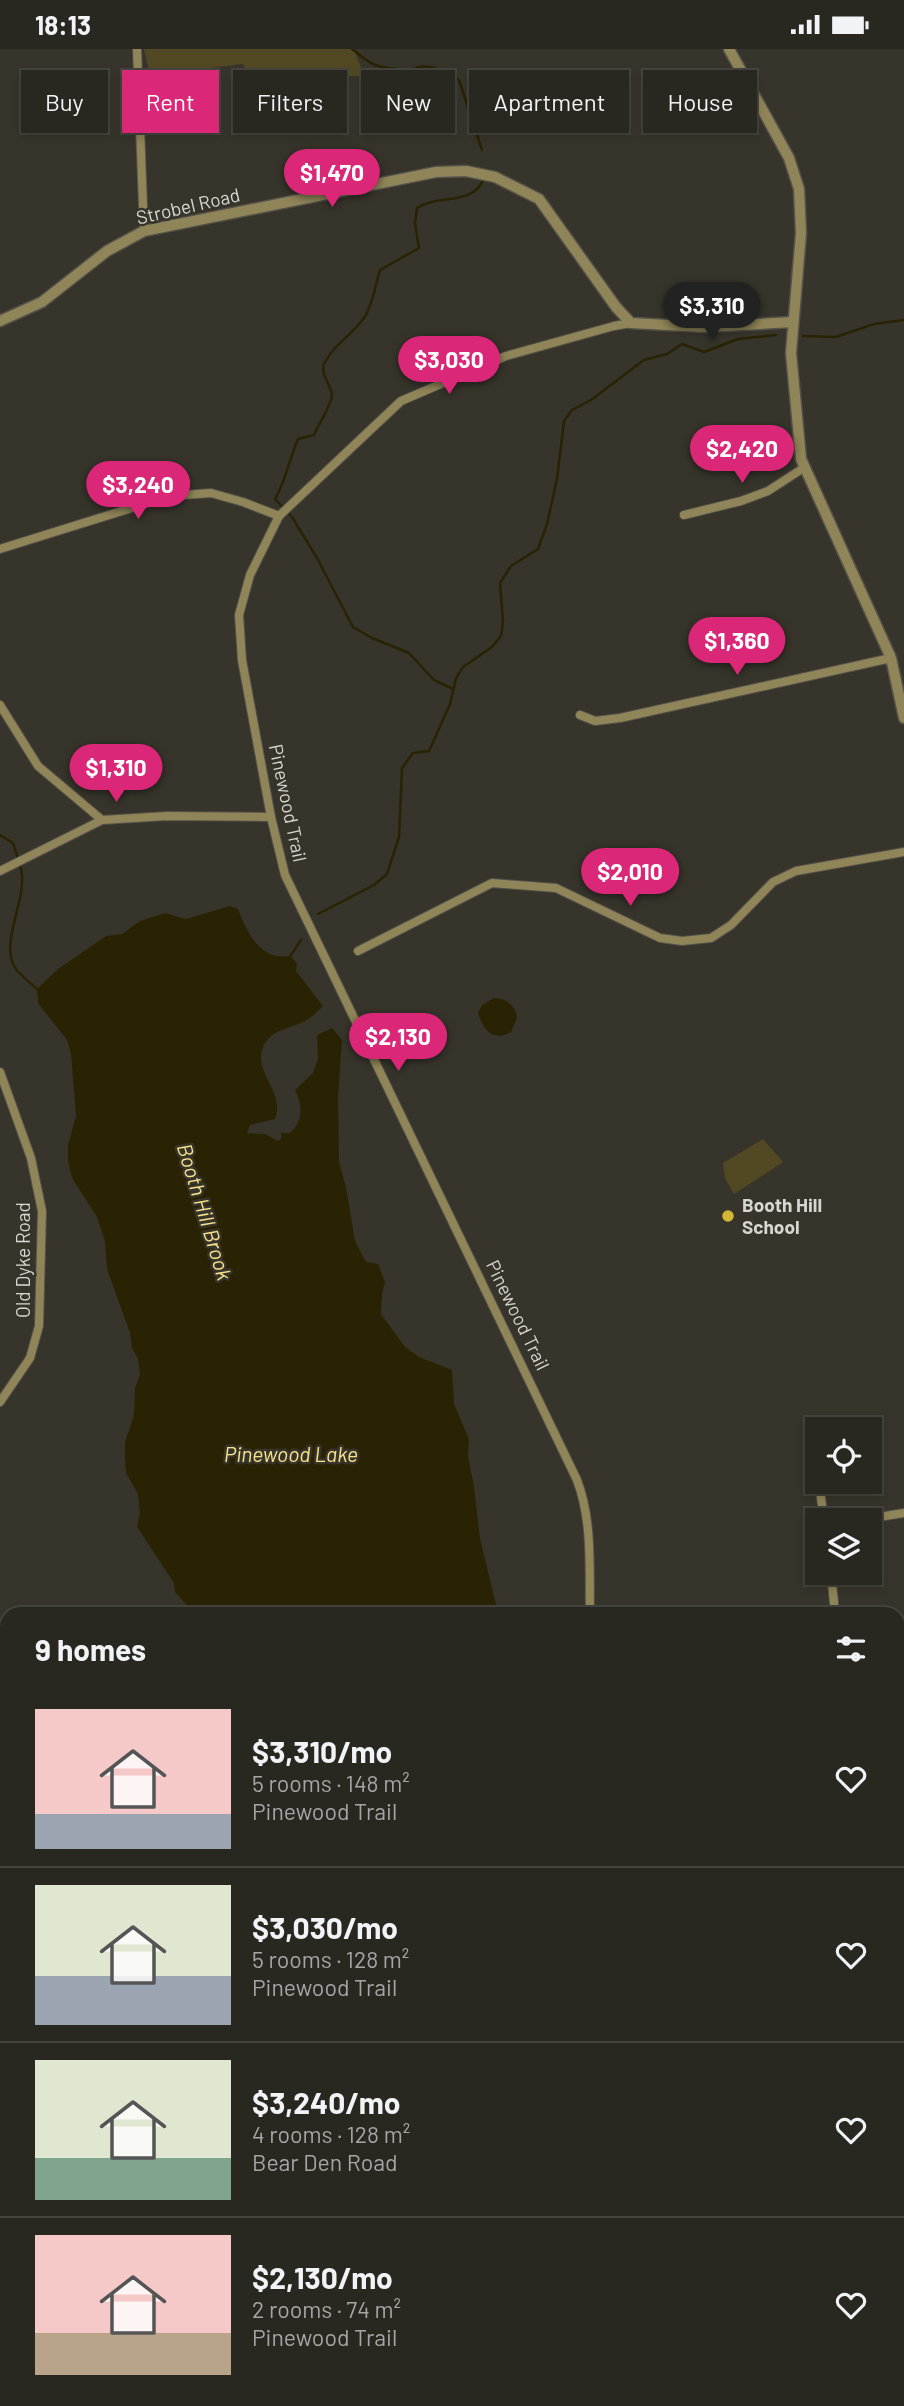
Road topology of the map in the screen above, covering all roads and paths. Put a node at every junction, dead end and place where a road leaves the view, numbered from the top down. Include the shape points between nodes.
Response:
1 (137, 49) edge
2 (729, 49) edge
3 (144, 231) junction
4 (0, 321) edge
5 (793, 322) junction
6 (631, 323) junction
7 (805, 467) junction
8 (280, 515) junction
9 (684, 515) dead end
10 (0, 549) edge
11 (891, 658) junction
12 (0, 705) edge
13 (580, 715) dead end
14 (904, 718) edge
15 (271, 817) junction
16 (102, 820) junction
17 (904, 852) edge
18 (3, 869) edge
19 (358, 950) dead end
20 (0, 1072) edge
21 (0, 1402) edge
22 (904, 1513) edge
23 (882, 1517) edge
24 (832, 1585) edge
25 (590, 1607) edge
26 (834, 1607) edge

1 - 3 street
2 - 5 street via 789,158 799,188 801,233
3 - 4 street, Strobel Road via 107,251 43,302
3 - 6 street, Strobel Road via 436,172 466,171 495,177 538,199
5 - 6 street, Pinewood Trail via 706,327
5 - 7 street via 791,353
6 - 8 street, Pinewood Trail via 506,356 401,401
7 - 9 street via 768,491
7 - 11 street
8 - 10 street via 211,493 170,496
8 - 15 street, Pinewood Trail via 250,575 239,615 242,660
11 - 13 street via 620,718 596,721
11 - 14 street
12 - 16 street via 38,766
15 - 16 street
15 - 25 street, Pinewood Trail via 285,875 577,1480 588,1532
16 - 18 street
17 - 19 street via 796,871 773,882 711,939 660,939 556,888 492,883
20 - 21 street, Old Dyke Road via 31,1158 42,1211 39,1326 30,1358
22 - 23 street
24 - 26 street

